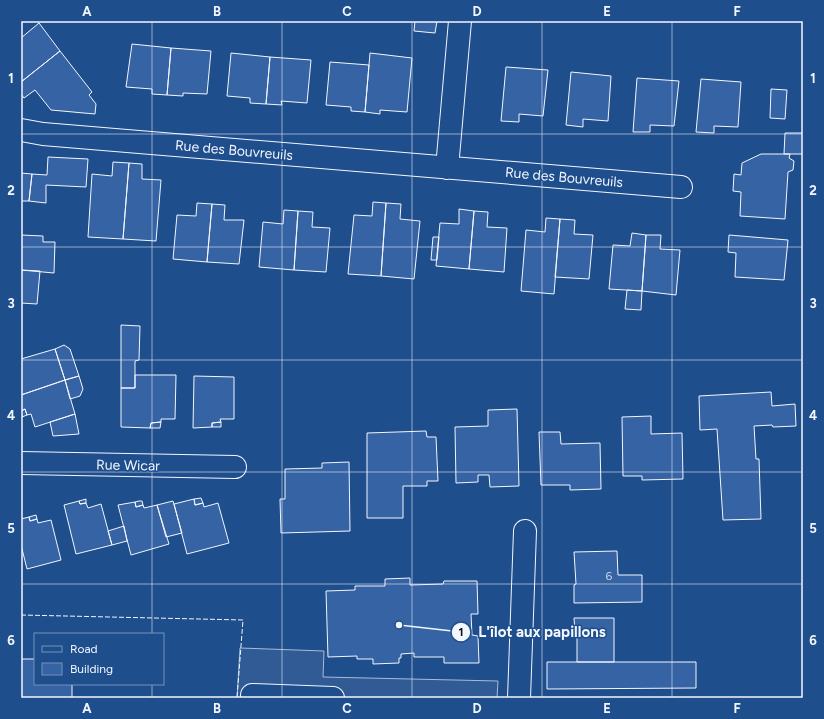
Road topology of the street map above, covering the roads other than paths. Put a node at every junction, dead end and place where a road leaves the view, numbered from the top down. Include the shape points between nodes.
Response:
1 (460, 21) edge
2 (21, 130) edge
3 (447, 168) junction
4 (681, 187) dead end
5 (21, 463) edge
6 (235, 467) dead end
7 (525, 531) dead end
8 (252, 695) dead end
9 (333, 698) edge
10 (519, 698) edge

1 - 3 street
2 - 3 street, Rue des Bouvreuils via 43,134
3 - 4 street, Rue des Bouvreuils
5 - 6 street, Rue Wicar
7 - 10 street
8 - 9 street

